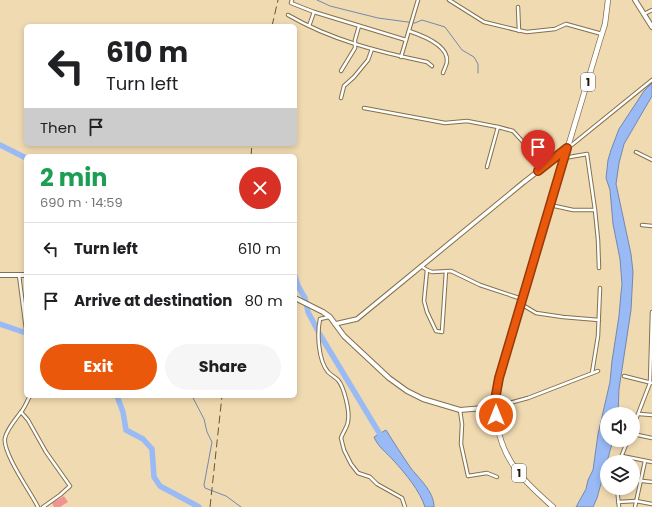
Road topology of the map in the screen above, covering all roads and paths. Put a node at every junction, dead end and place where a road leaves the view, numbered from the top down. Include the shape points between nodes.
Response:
1 (292, 0) edge
2 (418, 0) edge
3 (449, 0) edge
4 (608, 0) edge
5 (635, 0) edge
6 (518, 6) dead end
7 (652, 10) edge
8 (314, 12) junction
9 (644, 14) junction
10 (288, 15) dead end
11 (309, 26) junction
12 (359, 26) junction
13 (652, 27) edge
14 (518, 30) junction
15 (409, 31) junction
16 (602, 34) junction
17 (406, 40) junction
18 (355, 44) junction
19 (372, 49) junction
20 (401, 57) junction
21 (432, 66) dead end
22 (341, 71) dead end
23 (443, 73) dead end
24 (652, 80) edge
25 (341, 98) dead end
26 (364, 108) dead end
27 (498, 127) junction
28 (567, 148) junction
29 (636, 152) dead end
30 (556, 157) junction
31 (564, 158) junction
32 (652, 160) edge
33 (487, 167) dead end
34 (550, 205) junction
35 (595, 210) junction
36 (642, 225) dead end
37 (652, 226) edge
38 (422, 266) junction
39 (599, 268) dead end
40 (427, 270) junction
41 (446, 271) junction
42 (0, 275) edge
43 (19, 275) junction
44 (24, 275) edge
45 (600, 288) dead end
46 (297, 299) edge
47 (522, 302) junction
48 (24, 311) edge
49 (652, 312) edge
50 (330, 317) junction
51 (599, 320) junction
52 (335, 324) junction
53 (598, 371) dead end
54 (592, 373) junction
55 (624, 376) dead end
56 (651, 383) edge
57 (29, 398) edge
58 (495, 407) junction
59 (460, 410) junction
60 (640, 411) edge
61 (21, 412) junction
62 (640, 414) edge
63 (652, 415) edge
64 (640, 435) edge
65 (652, 438) edge
66 (640, 460) edge
67 (645, 461) junction
68 (652, 462) edge
69 (497, 477) dead end
70 (640, 481) joint
71 (652, 482) edge
72 (618, 495) edge
73 (637, 495) edge
74 (636, 501) junction
75 (618, 502) junction
76 (652, 504) edge
77 (551, 506) edge
78 (38, 507) edge
79 (43, 507) edge
80 (405, 507) edge
81 (619, 507) edge
82 (635, 507) edge

1 - 8 street via 291,4
2 - 15 street
3 - 14 street via 488,24
4 - 16 highway, 1
5 - 9 main road
6 - 14 street
7 - 9 street
8 - 11 street
8 - 12 street
9 - 13 main road
10 - 11 street
11 - 18 street
12 - 17 street
12 - 18 street
14 - 16 street via 527,32 555,29 566,24
15 - 17 street
15 - 23 street via 424,36 439,46 447,57
16 - 28 highway, 1
17 - 20 street
18 - 19 street
18 - 22 street
19 - 20 street
19 - 25 street via 368,60 344,86
20 - 21 street via 427,62
24 - 28 street
26 - 27 street via 444,123 467,121
27 - 30 street via 513,131 524,143
27 - 33 street
28 - 30 street
28 - 31 highway, 1
29 - 32 street
30 - 38 street
31 - 34 highway, 1
31 - 35 street via 586,154
34 - 35 street via 573,210
34 - 47 highway, 1
35 - 39 street
36 - 37 street
38 - 40 street
38 - 52 street via 358,319
40 - 41 street
40 - 41 street via 424,301 436,331 442,332
41 - 47 street
42 - 43 main road
43 - 44 main road
43 - 48 street
45 - 51 street
46 - 50 main road
47 - 51 street via 536,313
47 - 58 highway, 1 via 499,378
49 - 56 street
50 - 52 main road
50 - 80 street via 320,319 318,347 328,372 338,379 342,386 348,417 341,438 344,450 358,473 370,477 377,484 402,498
51 - 54 street
52 - 59 main road via 344,336 406,391
53 - 54 street
54 - 58 street via 536,396
55 - 56 street
56 - 60 street
57 - 61 street
58 - 59 main road
58 - 77 highway, 1 via 498,433 510,460 524,479
59 - 69 street via 461,444 468,476 487,472
61 - 78 street via 8,431 4,443
61 - 79 street via 70,486
62 - 63 street
64 - 65 street
66 - 67 street
67 - 68 street
67 - 70 street
70 - 71 street
72 - 75 street
73 - 74 street
74 - 75 street
74 - 76 street
74 - 82 street
75 - 81 street

